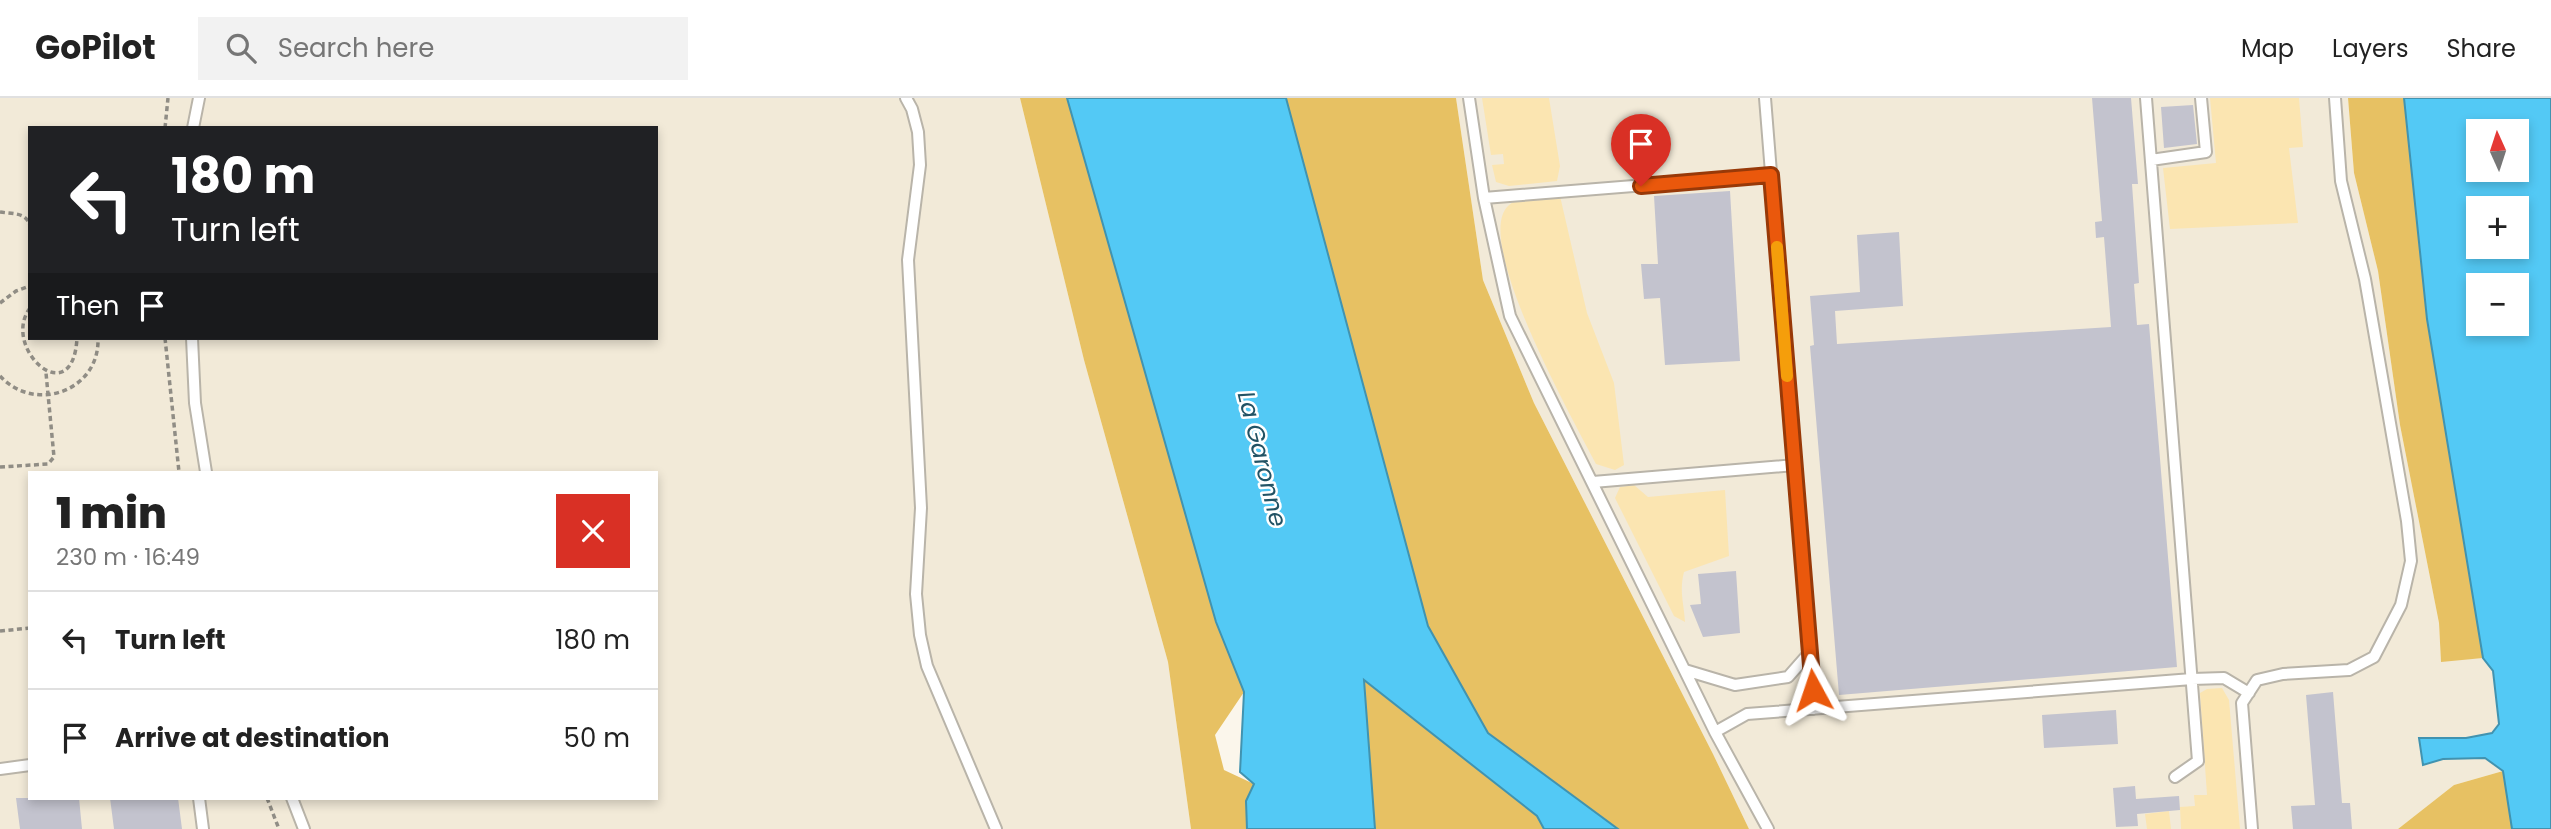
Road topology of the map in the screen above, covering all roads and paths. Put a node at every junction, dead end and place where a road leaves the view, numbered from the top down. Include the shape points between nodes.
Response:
1 (168, 98) edge
2 (199, 98) edge
3 (906, 98) edge
4 (1469, 98) edge
5 (1765, 98) edge
6 (2146, 98) edge
7 (2202, 98) edge
8 (2334, 98) edge
9 (165, 126) edge
10 (193, 126) edge
11 (2151, 160) junction
12 (1771, 175) junction
13 (1485, 198) junction
14 (0, 212) edge
15 (28, 223) edge
16 (28, 287) edge
17 (0, 303) edge
18 (28, 309) edge
19 (21, 313) dead end
20 (77, 340) edge
21 (98, 340) edge
22 (165, 340) edge
23 (192, 340) edge
24 (37, 372) dead end
25 (46, 373) junction
26 (0, 376) edge
27 (49, 396) junction
28 (1795, 465) junction
29 (0, 467) edge
30 (179, 471) edge
31 (206, 471) edge
32 (1592, 482) junction
33 (28, 628) edge
34 (0, 631) edge
35 (1810, 652) junction
36 (1685, 670) junction
37 (2192, 680) junction
38 (2249, 694) junction
39 (1814, 709) junction
40 (1715, 732) junction
41 (28, 765) edge
42 (0, 769) edge
43 (2175, 777) dead end
44 (200, 800) edge
45 (268, 800) edge
46 (293, 800) edge
47 (203, 829) edge
48 (279, 829) edge
49 (304, 829) edge
50 (996, 829) edge
51 (1768, 829) edge
52 (2252, 829) edge

1 - 9 path
2 - 10 lane
3 - 50 lane via 918,132 920,165 908,260 921,508 916,594 920,635 927,666
4 - 13 lane
5 - 12 lane
6 - 11 lane
7 - 11 lane via 2206,152
8 - 38 lane via 2341,181 2365,279 2411,561 2400,606 2374,657 2349,670 2257,680
11 - 37 lane
12 - 13 lane
12 - 28 lane
13 - 32 lane via 1510,316
14 - 15 path via 24,216
16 - 17 path
18 - 19 path
20 - 25 path via 66,365
21 - 27 path via 86,374 70,388
22 - 30 path
23 - 31 lane via 195,402
24 - 25 path
25 - 27 path
26 - 27 path via 19,391
27 - 29 path via 52,462
28 - 32 lane
28 - 35 lane
32 - 36 lane
33 - 34 path
35 - 36 lane via 1787,677 1735,685
35 - 39 lane
36 - 40 lane
37 - 38 lane via 2224,678
37 - 39 lane
37 - 43 lane via 2198,761
38 - 52 lane via 2242,703
39 - 40 lane via 1746,714
40 - 51 lane
41 - 42 lane
44 - 47 lane
45 - 48 path
46 - 49 lane

